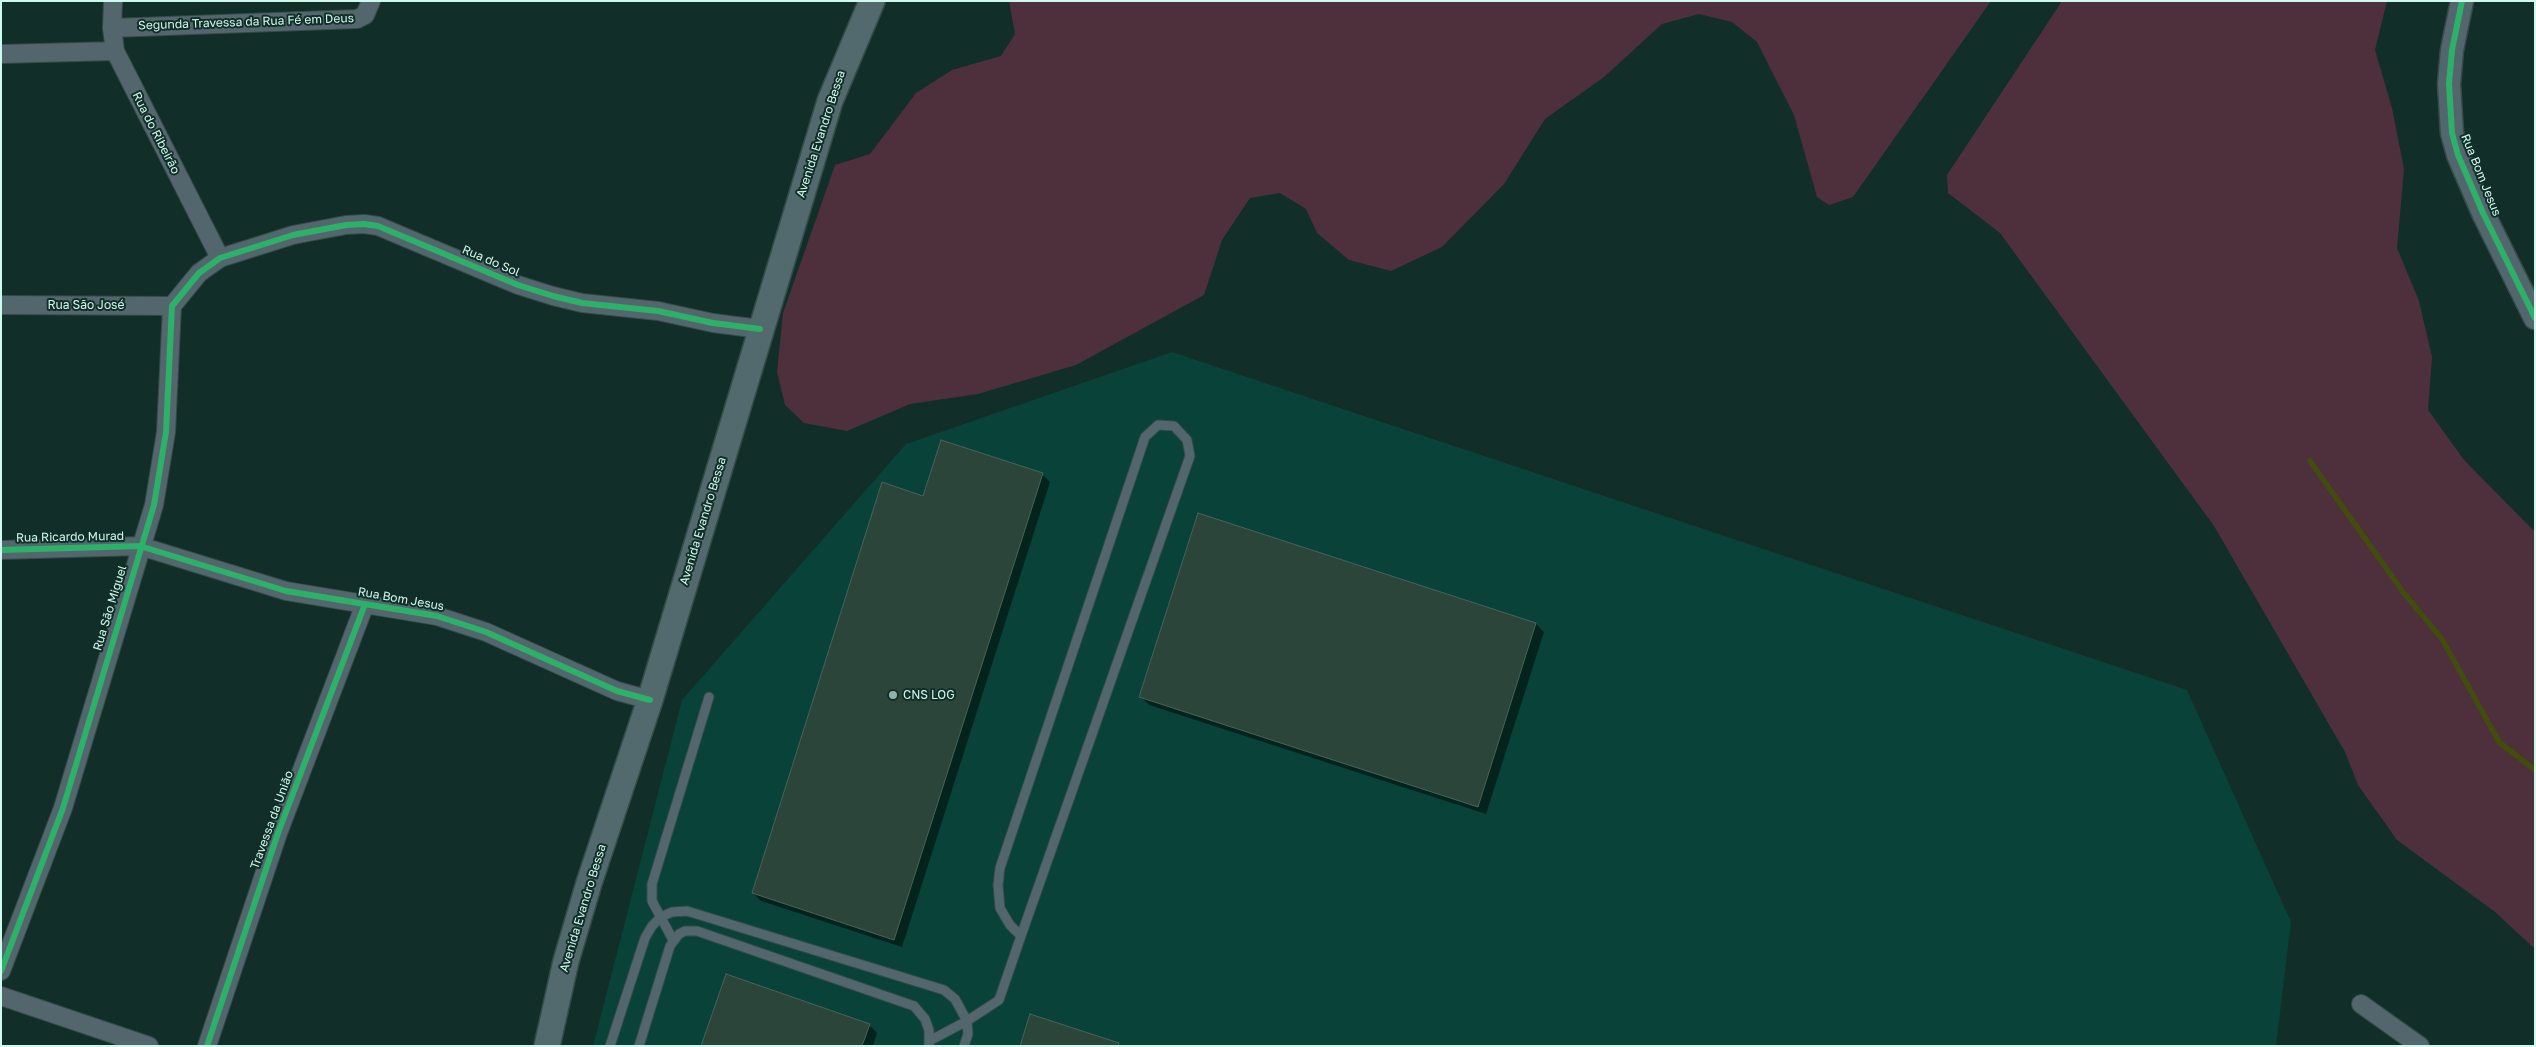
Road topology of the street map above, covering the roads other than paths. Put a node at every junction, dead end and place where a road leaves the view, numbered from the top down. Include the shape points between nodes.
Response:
1 (113, 1) edge
2 (371, 1) edge
3 (872, 1) edge
4 (2462, 1) edge
5 (112, 28) junction
6 (115, 50) junction
7 (1, 54) edge
8 (220, 258) junction
9 (1, 305) edge
10 (172, 306) junction
11 (2535, 318) edge
12 (760, 329) junction
13 (140, 546) junction
14 (1, 550) edge
15 (365, 604) junction
16 (709, 697) dead end
17 (650, 700) junction
18 (660, 917) junction
19 (1021, 936) junction
20 (673, 940) junction
21 (5, 951) edge
22 (1, 970) edge
23 (1, 996) edge
24 (2361, 1004) dead end
25 (967, 1022) junction
26 (930, 1043) edge
27 (149, 1046) edge
28 (206, 1046) edge
29 (547, 1046) edge
30 (610, 1046) edge
31 (639, 1046) edge
32 (964, 1046) edge
33 (2420, 1046) edge

1 - 5 street, Rua do Ribeirão
2 - 5 street, Segunda Travessa da Rua Fé em Deus via 365,15 357,19
3 - 12 main road, Avenida Evandro Bessa via 830,101
4 - 11 street, Rua Bom Jesus via 2449,84 2452,133 2483,213
5 - 6 street, Rua do Ribeirão
6 - 7 street
6 - 8 street, Rua do Ribeirão
8 - 10 street via 199,273
8 - 12 street, Rua do Sol via 293,235 364,224 385,229 518,285 553,296
9 - 10 street, Rua São José
10 - 13 street, Rua São Miguel via 166,432 154,505
12 - 17 main road, Avenida Evandro Bessa
13 - 14 street, Rua Ricardo Murad
13 - 15 street, Rua Bom Jesus via 286,591
13 - 21 street, Rua São Miguel via 63,808
15 - 17 street, Rua Bom Jesus via 445,619 486,632 617,691
15 - 28 street, Travessa da União via 278,833
16 - 18 lane via 652,884 652,901
17 - 29 main road, Avenida Evandro Bessa via 584,900
18 - 20 lane
18 - 25 lane via 688,911 944,990 955,999
18 - 30 lane via 645,938
19 - 19 lane via 1190,456 1187,440 1174,426 1158,425 1145,437 1000,868 1000,908
19 - 25 lane via 999,1000
20 - 26 lane via 686,931 697,931 914,1006 925,1020
20 - 31 lane
21 - 22 street, Rua São Miguel
23 - 27 street
24 - 33 street
25 - 26 lane
25 - 32 lane

